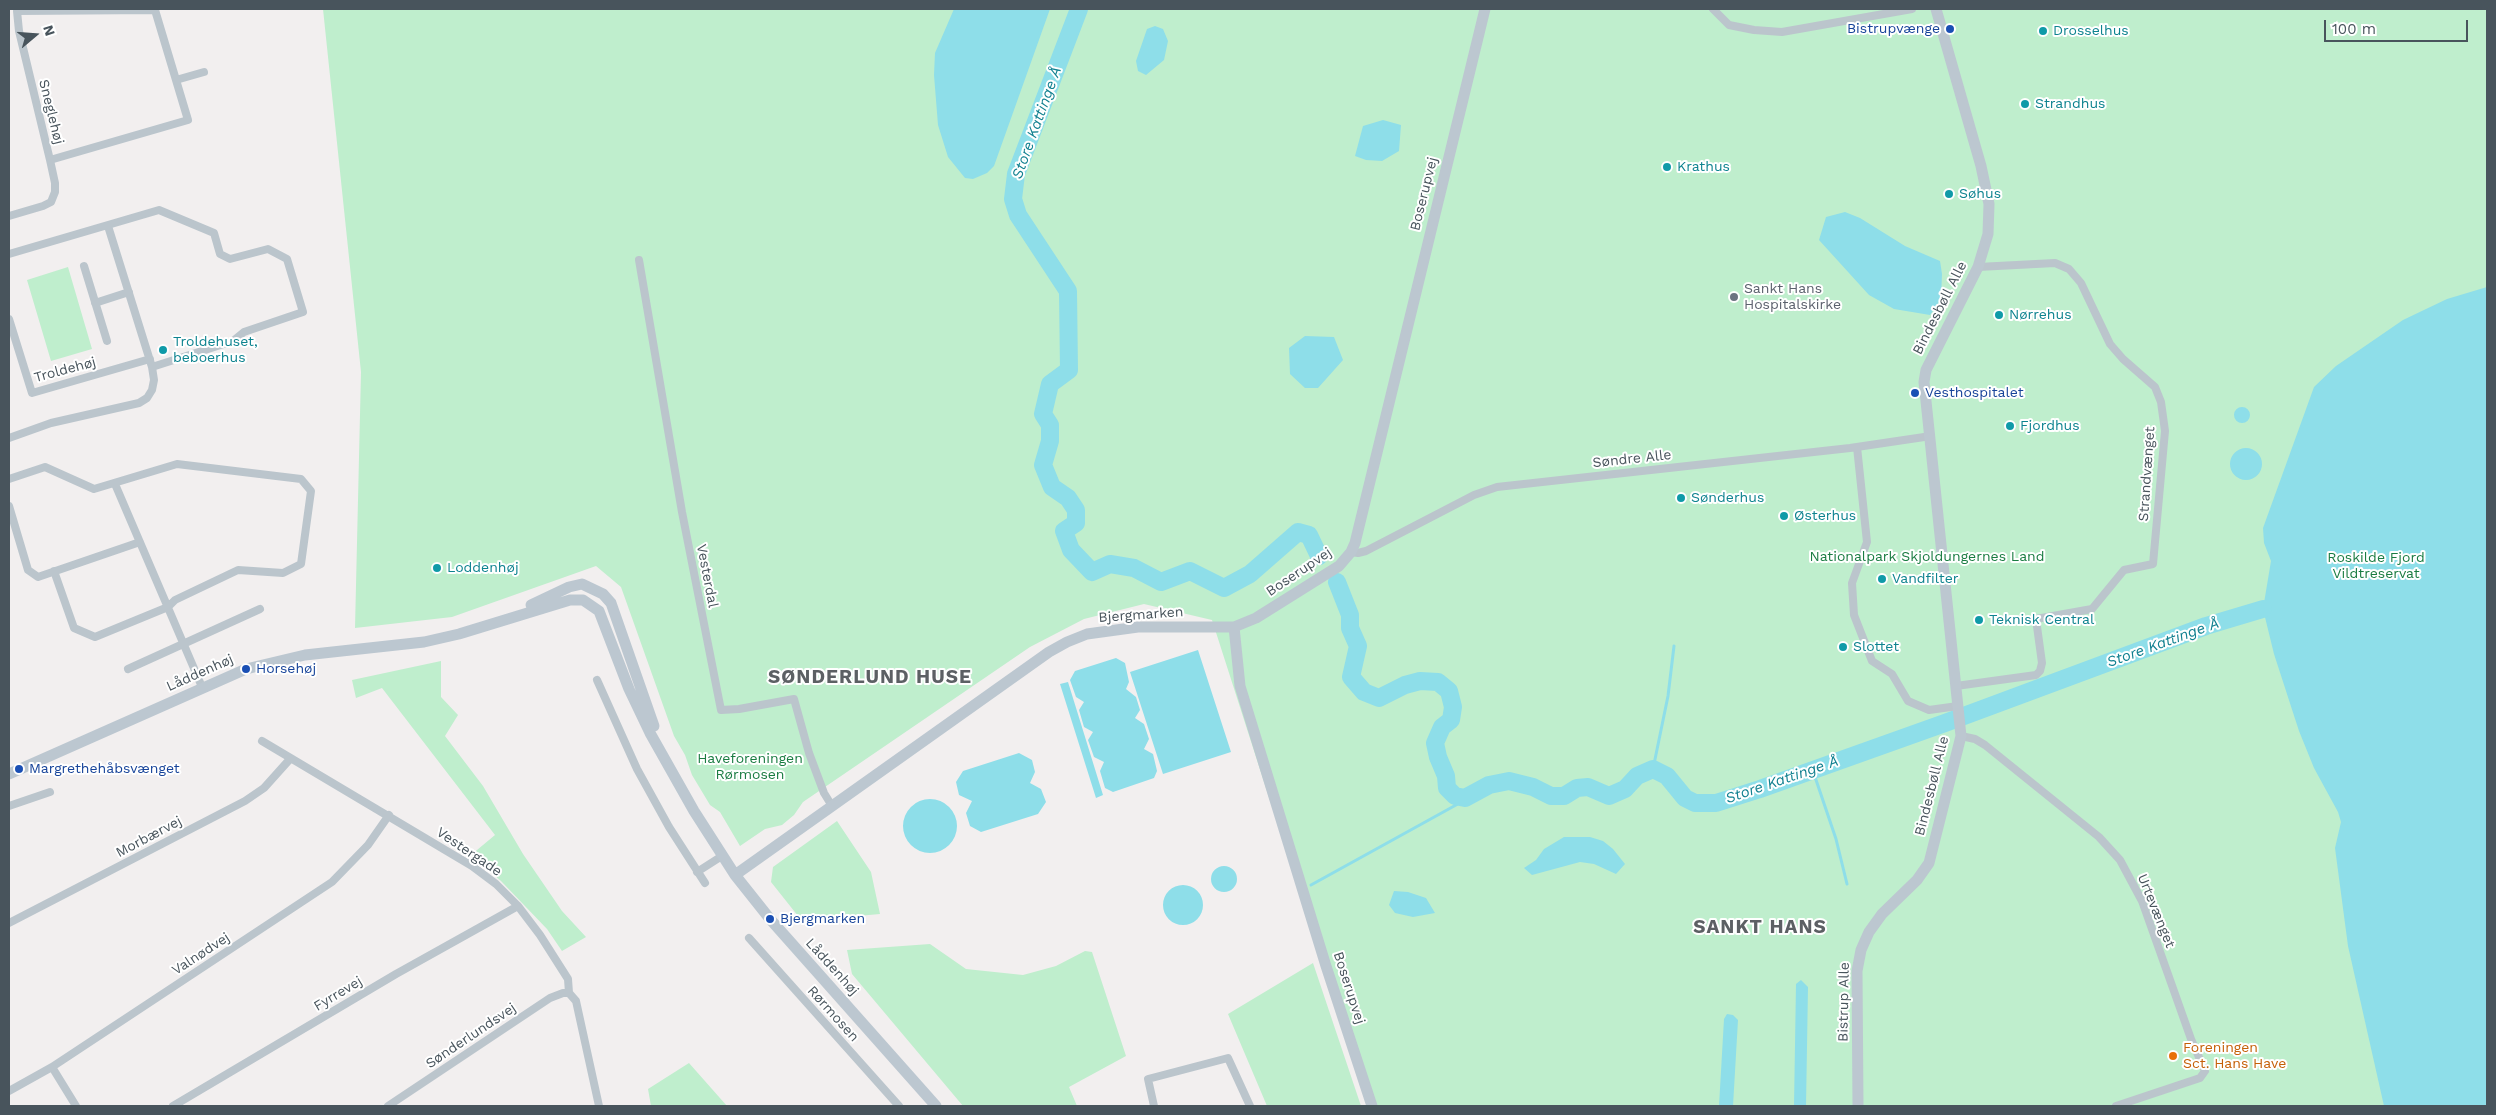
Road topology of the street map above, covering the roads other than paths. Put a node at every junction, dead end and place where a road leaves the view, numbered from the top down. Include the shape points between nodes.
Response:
1 (1484, 9) edge
2 (1713, 9) edge
3 (1912, 9) edge
4 (1936, 9) edge
5 (204, 72) dead end
6 (176, 80) junction
7 (50, 160) junction
8 (9, 216) edge
9 (108, 226) junction
10 (9, 254) edge
11 (639, 260) dead end
12 (84, 266) dead end
13 (1978, 267) junction
14 (128, 292) junction
15 (95, 303) junction
16 (9, 319) edge
17 (107, 341) dead end
18 (151, 363) junction
19 (1930, 436) junction
20 (9, 438) edge
21 (1857, 447) junction
22 (9, 479) edge
23 (115, 484) junction
24 (9, 506) edge
25 (140, 542) junction
26 (1351, 552) junction
27 (54, 571) junction
28 (168, 607) junction
29 (260, 609) dead end
30 (1234, 627) junction
31 (184, 644) junction
32 (128, 669) dead end
33 (597, 680) dead end
34 (1956, 686) junction
35 (202, 687) junction
36 (1958, 706) junction
37 (1961, 736) junction
38 (262, 741) dead end
39 (290, 759) junction
40 (9, 774) edge
41 (50, 792) dead end
42 (9, 806) edge
43 (832, 806) junction
44 (388, 816) junction
45 (722, 856) junction
46 (1929, 863) joint
47 (697, 872) junction
48 (735, 875) junction
49 (705, 883) dead end
50 (518, 906) junction
51 (9, 923) edge
52 (749, 938) dead end
53 (569, 993) junction
54 (52, 1067) junction
55 (9, 1091) edge
56 (76, 1106) edge
57 (173, 1106) edge
58 (388, 1106) edge
59 (599, 1106) edge
60 (899, 1106) edge
61 (936, 1106) edge
62 (1154, 1106) edge
63 (1250, 1106) edge
64 (1372, 1106) edge
65 (1858, 1106) edge
66 (2116, 1106) edge

1 - 26 street, Boserupvej
2 - 3 street via 1729,25 1782,32
4 - 13 street, Bindesbøll Alle via 1982,166 1989,204 1988,234
5 - 6 street
6 - 7 street, Sneglehøj via 188,120
6 - 7 street, Sneglehøj via 154,10 17,11
7 - 8 street, Sneglehøj via 55,183 51,202
9 - 10 street, Troldehøj
9 - 14 street
9 - 18 street, Troldehøj via 159,210 214,233 220,254 230,259 268,249 287,258 303,312 244,332 233,341
11 - 43 street, Vesterdal via 720,710 794,698 809,753
12 - 15 street, Troldehøj
13 - 19 street, Bindesbøll Alle via 1926,370 1925,399
13 - 34 street, Strandvænget via 2055,263 2069,268 2081,283 2110,344 2155,387 2161,402 2165,431 2153,564 2124,570 2092,609 2036,619 2042,663 2036,675
14 - 15 street
14 - 18 street
15 - 17 street, Troldehøj
16 - 18 street, Troldehøj via 32,394
18 - 20 street via 152,390 139,403 51,423
19 - 21 street, Søndre Alle
19 - 34 street, Bindesbøll Alle
21 - 26 street, Søndre Alle via 1497,487 1474,494 1366,551
21 - 36 street via 1868,542 1852,583 1854,614 1872,661 1892,674 1908,701 1929,710
22 - 23 street via 45,467 94,489
23 - 25 street
23 - 28 street via 177,464 301,479 311,491 301,564 283,573 238,570 175,600
24 - 27 street via 28,570 38,577
25 - 27 street
25 - 28 street
26 - 30 street, Boserupvej via 1339,566 1256,618
27 - 28 street via 74,628 95,637
28 - 31 street
29 - 31 street
30 - 43 street, Bjergmarken via 1138,627 1093,633 1067,642
30 - 64 street, Boserupvej via 1240,686
31 - 32 street
31 - 35 street
33 - 47 street via 641,776
34 - 36 street, Bindesbøll Alle
35 - 40 street, Låddenhøj
35 - 45 street, Låddenhøj via 235,672 275,660 424,642 459,634 503,619 569,587 582,584 603,594 611,603 668,763
36 - 37 street, Bindesbøll Alle
37 - 46 street, Bindesbøll Alle
37 - 66 street, Urtevænget via 1985,745 2099,837 2120,860 2142,901 2205,1071 2200,1078
38 - 39 street, Vestergade
39 - 44 street, Vestergade
39 - 51 street, Morbærvej via 264,788 245,801
41 - 42 street
43 - 48 street, Bjergmarken
44 - 50 street, Vestergade via 472,866
44 - 54 street, Valnødvej via 363,850 332,882
45 - 47 street
45 - 48 street, Låddenhøj
46 - 65 street, Bistrup Alle via 1917,880 1882,914 1861,950 1857,971
47 - 49 street
48 - 61 street, Låddenhøj
50 - 53 street, Vestergade via 568,979
50 - 57 street, Fyrrevej
52 - 60 street, Rørmosen
53 - 58 street, Sønderlundsvej via 550,998
53 - 59 street, Vestergade via 576,1001
54 - 55 street, Valnødvej
54 - 56 street
62 - 63 street via 1148,1079 1228,1058

